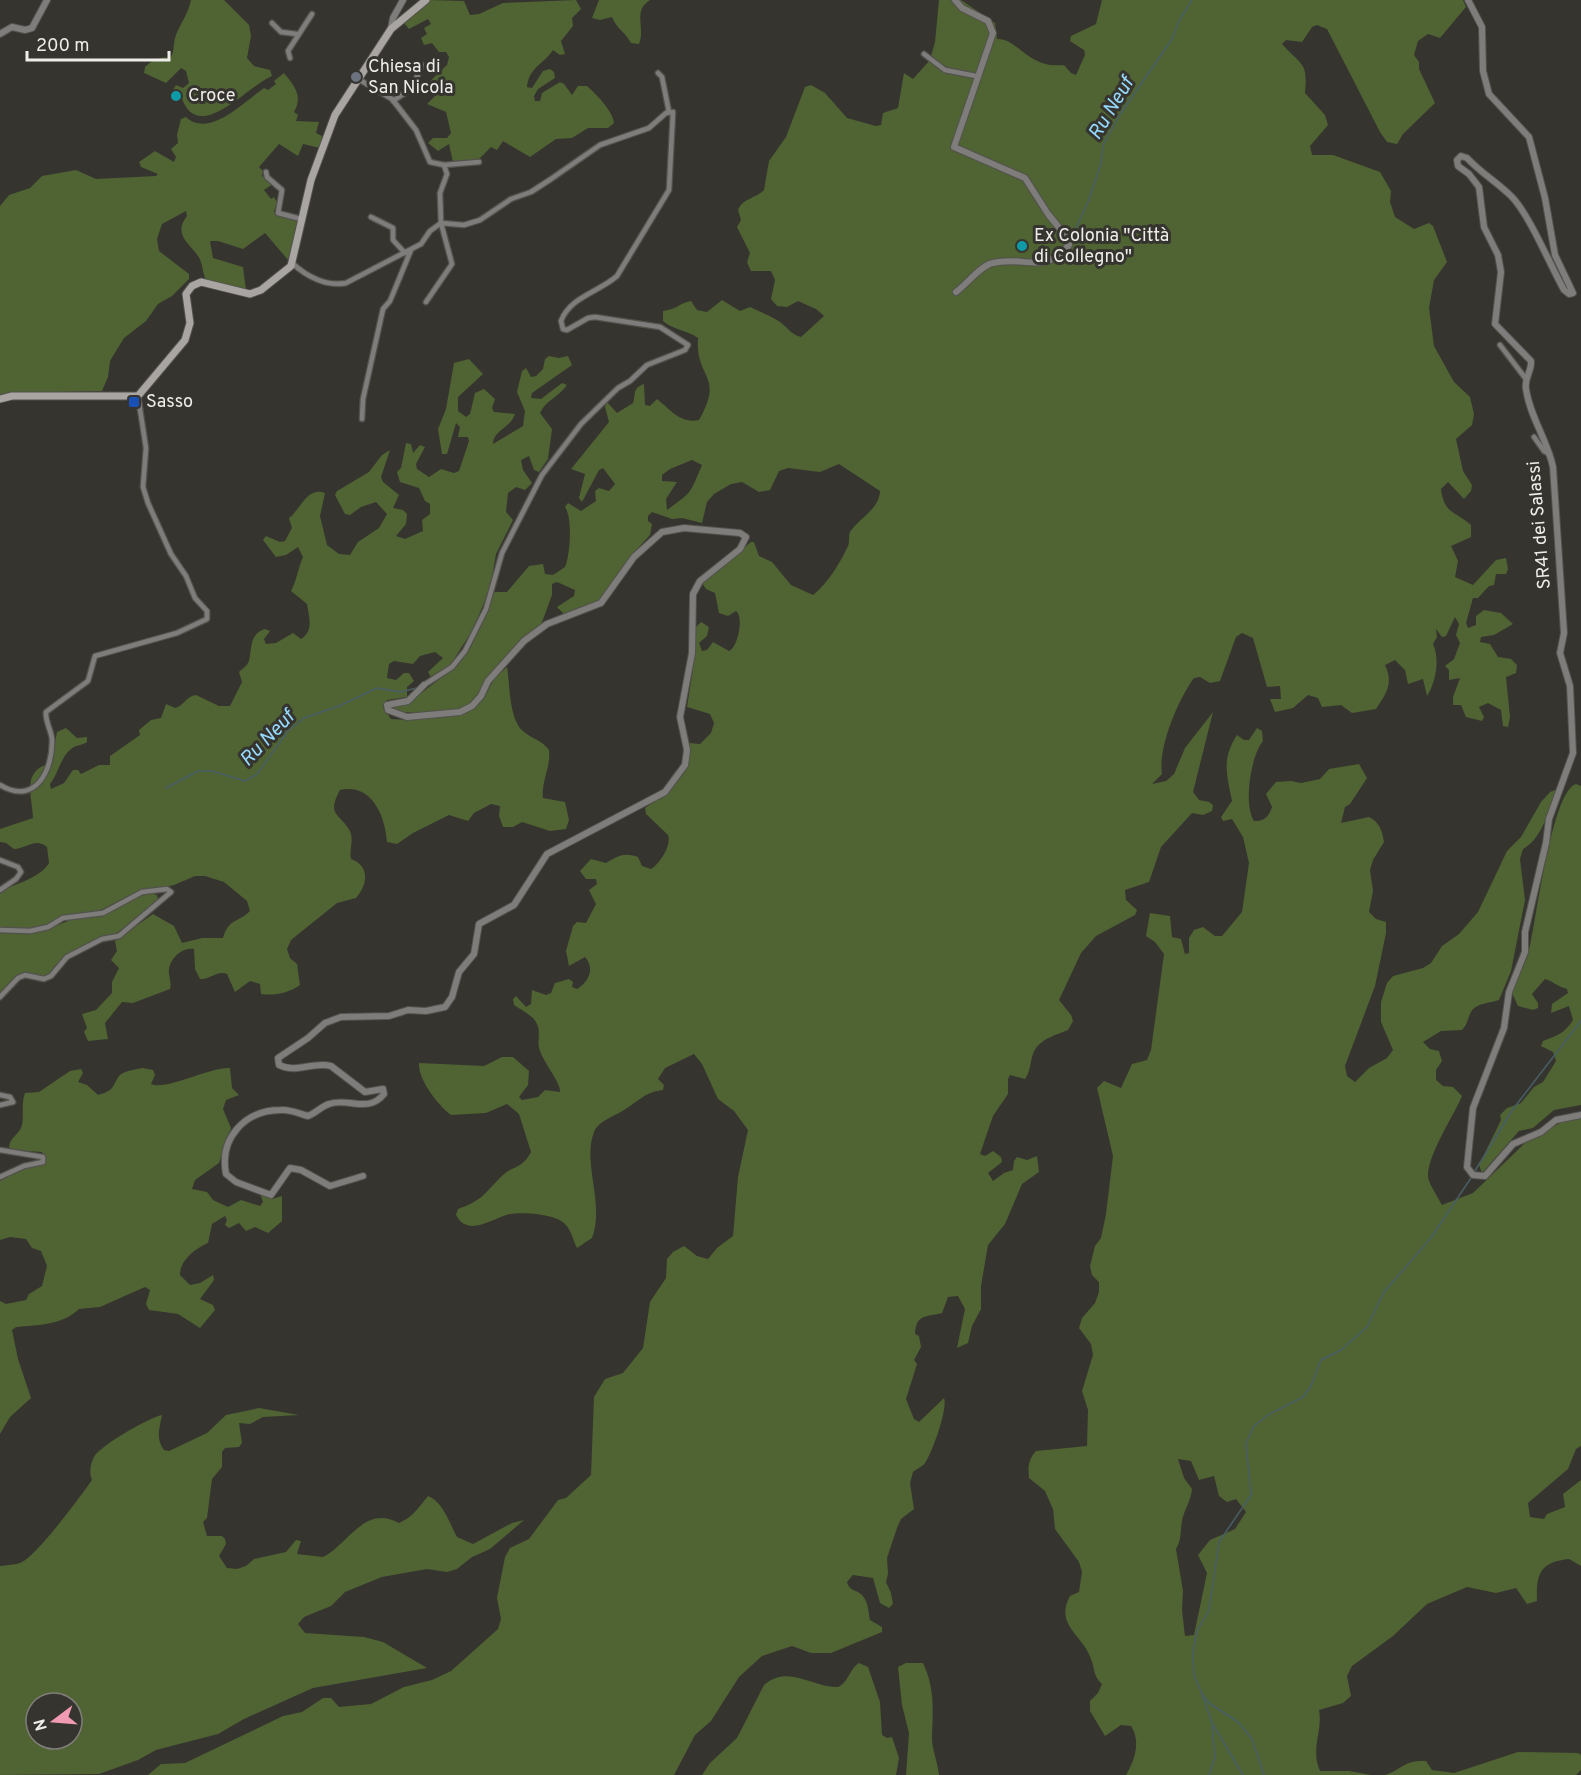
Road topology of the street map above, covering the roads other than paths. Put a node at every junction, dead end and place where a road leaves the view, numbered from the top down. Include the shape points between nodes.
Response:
1 (47, 0) edge
2 (403, 0) edge
3 (426, 0) edge
4 (955, 0) edge
5 (1468, 0) edge
6 (312, 14) dead end
7 (272, 23) dead end
8 (391, 30) junction
9 (0, 34) edge
10 (297, 34) junction
11 (924, 54) dead end
12 (290, 58) dead end
13 (423, 65) dead end
14 (658, 73) dead end
15 (976, 76) junction
16 (360, 80) junction
17 (393, 101) junction
18 (669, 112) junction
19 (479, 162) dead end
20 (444, 165) junction
21 (266, 172) dead end
22 (371, 217) dead end
23 (301, 219) junction
24 (441, 223) junction
25 (411, 250) junction
26 (405, 253) junction
27 (290, 266) junction
28 (956, 292) dead end
29 (426, 302) dead end
30 (1500, 345) dead end
31 (1526, 379) junction
32 (138, 396) junction
33 (0, 399) edge
34 (362, 419) dead end
35 (1534, 437) dead end
36 (1550, 454) junction
37 (424, 685) joint
38 (0, 784) edge
39 (0, 860) edge
40 (0, 890) edge
41 (0, 930) edge
42 (0, 997) edge
43 (0, 1095) edge
44 (0, 1105) edge
45 (1581, 1115) edge
46 (0, 1150) edge
47 (363, 1176) dead end
48 (0, 1177) edge

1 - 9 street via 32,28 12,27
2 - 8 street
3 - 8 main road
4 - 15 street via 992,27
5 - 31 street, SR41 dei Salassi via 1482,27 1483,71 1489,94 1529,137 1555,255 1573,287 1573,293 1564,290 1527,217 1512,197 1461,156 1458,166 1479,187 1484,227 1498,255 1501,272 1495,324 1531,361
6 - 10 street
7 - 10 street via 281,33
8 - 16 main road
10 - 12 street via 288,51
11 - 15 street via 945,70
13 - 17 street via 412,88
14 - 18 street
15 - 28 street via 954,147 1025,178 1067,236 1069,245 1053,261 993,263
16 - 17 street
16 - 23 main road via 335,115
17 - 20 street via 416,130 428,159
18 - 24 street via 649,128 600,145 480,220 464,225
18 - 37 street via 673,112 674,119 669,190 664,202 617,276 576,301 561,321 567,330 595,317 653,325 688,345 685,350 647,365 581,424 542,475 502,553 486,609 465,651 452,667
19 - 20 street
20 - 24 street via 447,174 440,193
21 - 23 street via 282,190 278,213
22 - 26 street via 393,228 393,240
23 - 27 main road
24 - 25 street
24 - 29 street via 452,264
25 - 26 street
25 - 34 street via 383,309
26 - 27 street via 342,284 313,278
27 - 32 main road via 261,290 250,294 205,282 189,289 185,300 190,328 185,340
30 - 31 street
31 - 36 street, SR41 dei Salassi via 1529,403
32 - 33 main road
32 - 38 street via 146,448 143,487 164,541 195,598 207,611 207,619 177,633 95,656 88,681 46,712 52,741 43,778 21,793 11,792
35 - 36 street
36 - 45 street, SR41 dei Salassi via 1564,633 1560,653 1570,687 1573,753 1549,819 1525,932 1525,952 1509,992 1504,1028 1473,1108 1467,1167 1473,1175 1485,1176 1513,1144 1541,1132 1556,1120
37 - 47 street via 408,701 391,702 388,710 407,717 459,712 472,706 493,674 524,641 547,624 601,603 628,564 662,532 691,528 746,537 740,549 700,581 693,594 692,653 681,717 687,750 685,765 665,792 547,854 514,905 479,924 474,954 459,972 445,1007 389,1016 341,1017 325,1023 278,1058 279,1065 290,1069 331,1066 365,1092 383,1089 379,1101 363,1105 327,1104 308,1116 281,1110 258,1115 240,1124 226,1149 226,1174 271,1195 290,1168 330,1186
39 - 40 street via 21,872
41 - 42 street via 39,929 63,918 103,913 142,892 171,892 119,936 102,939 67,957 44,980 25,975 18,978
43 - 44 street via 13,1102
46 - 48 street via 43,1157 43,1162

